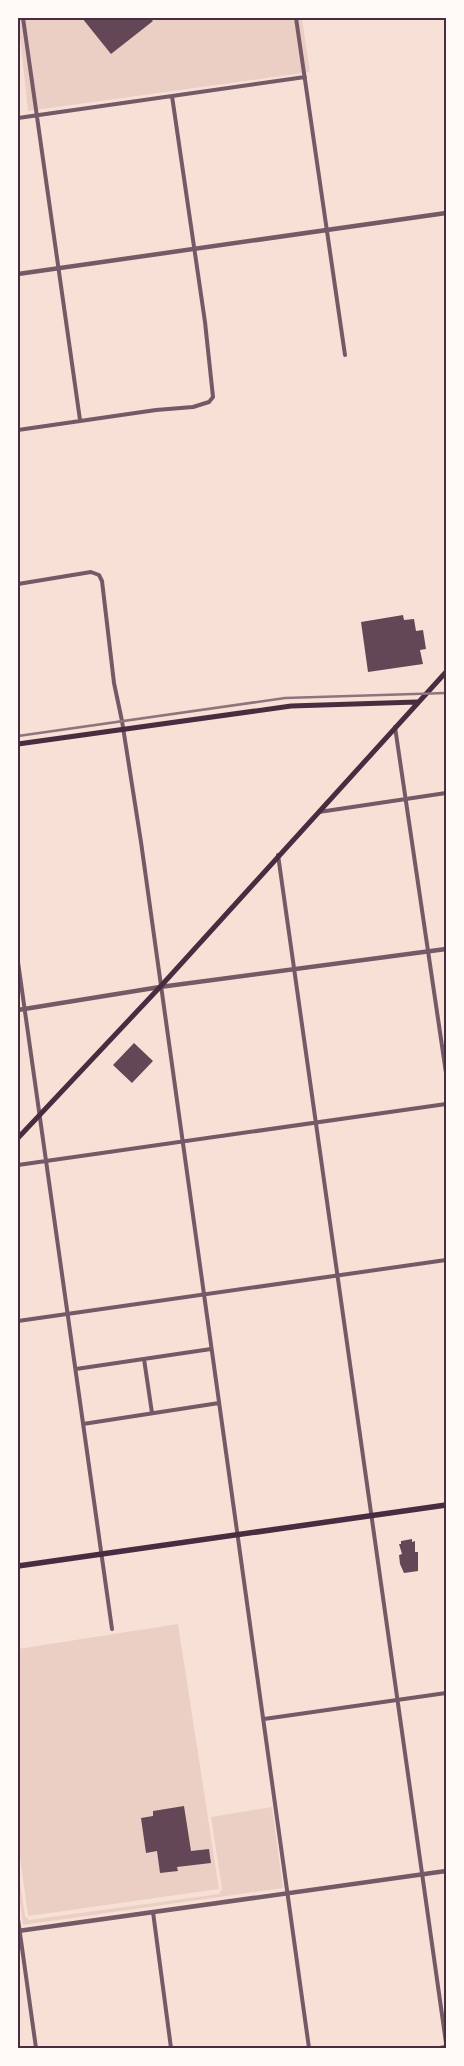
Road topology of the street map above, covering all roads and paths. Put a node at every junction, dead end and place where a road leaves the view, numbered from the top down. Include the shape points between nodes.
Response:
1 (22, 18) edge
2 (296, 18) edge
3 (305, 77) junction
4 (172, 96) junction
5 (36, 116) junction
6 (18, 118) edge
7 (446, 213) edge
8 (327, 230) junction
9 (193, 249) junction
10 (58, 268) junction
11 (18, 274) edge
12 (345, 355) dead end
13 (80, 420) junction
14 (18, 430) edge
15 (18, 584) edge
16 (446, 672) edge
17 (417, 702) junction
18 (395, 726) junction
19 (123, 729) junction
20 (18, 744) edge
21 (446, 793) edge
22 (408, 799) junction
23 (319, 812) junction
24 (278, 855) junction
25 (446, 949) edge
26 (429, 951) junction
27 (18, 962) edge
28 (296, 970) junction
29 (160, 987) junction
30 (24, 1009) junction
31 (18, 1010) edge
32 (446, 1074) edge
33 (446, 1104) edge
34 (40, 1114) junction
35 (317, 1122) junction
36 (18, 1138) edge
37 (182, 1142) junction
38 (46, 1161) junction
39 (18, 1165) edge
40 (446, 1260) edge
41 (339, 1274) junction
42 (203, 1294) junction
43 (68, 1314) junction
44 (18, 1321) edge
45 (211, 1349) junction
46 (144, 1359) junction
47 (76, 1369) junction
48 (219, 1403) junction
49 (152, 1414) junction
50 (84, 1424) junction
51 (446, 1505) edge
52 (373, 1515) junction
53 (237, 1534) junction
54 (102, 1554) junction
55 (18, 1566) edge
56 (112, 1629) dead end
57 (446, 1693) edge
58 (399, 1699) junction
59 (264, 1719) junction
60 (446, 1870) edge
61 (423, 1874) junction
62 (288, 1893) junction
63 (153, 1912) junction
64 (18, 1919) edge
65 (18, 1931) edge
66 (446, 2043) edge
67 (36, 2048) edge
68 (172, 2048) edge
69 (309, 2048) edge
70 (439, 2048) edge
71 (446, 2048) edge

1 - 5 street
2 - 3 street
3 - 4 street
3 - 8 street
4 - 5 street
4 - 9 street
5 - 6 street
5 - 10 street
7 - 8 street
8 - 9 street
8 - 12 street
9 - 10 street
9 - 13 street via 213,397 209,402 193,407
10 - 11 street
10 - 13 street
13 - 14 street
15 - 19 street via 85,572 99,575
16 - 17 main road
17 - 18 main road
17 - 19 main road via 291,706
18 - 22 street
18 - 23 main road
19 - 20 main road
19 - 29 street
21 - 22 street
22 - 23 street
22 - 26 street
23 - 24 main road
24 - 28 street
24 - 29 main road
25 - 26 street
26 - 28 street
26 - 32 street
27 - 30 street
28 - 29 street
28 - 35 street
29 - 30 street
29 - 34 main road
29 - 37 street
30 - 31 street
30 - 34 street
33 - 35 street
34 - 36 main road
34 - 38 street
35 - 37 street
35 - 41 street
37 - 38 street
37 - 42 street
38 - 39 street
38 - 43 street
40 - 41 street
41 - 42 street
41 - 52 street
42 - 43 street
42 - 45 street
43 - 44 street
43 - 47 street
45 - 46 street
45 - 48 street
46 - 47 street
46 - 49 street
47 - 50 street
48 - 49 street
48 - 53 street
49 - 50 street
50 - 54 street
51 - 52 main road
52 - 53 main road
52 - 58 street
53 - 54 main road
53 - 59 street
54 - 55 main road
54 - 56 street
57 - 58 street
58 - 59 street
58 - 61 street
59 - 62 street
60 - 61 street
61 - 62 street
61 - 66 street
62 - 63 street
62 - 69 street
63 - 65 street
63 - 68 street
64 - 65 street
65 - 67 street
70 - 71 street

